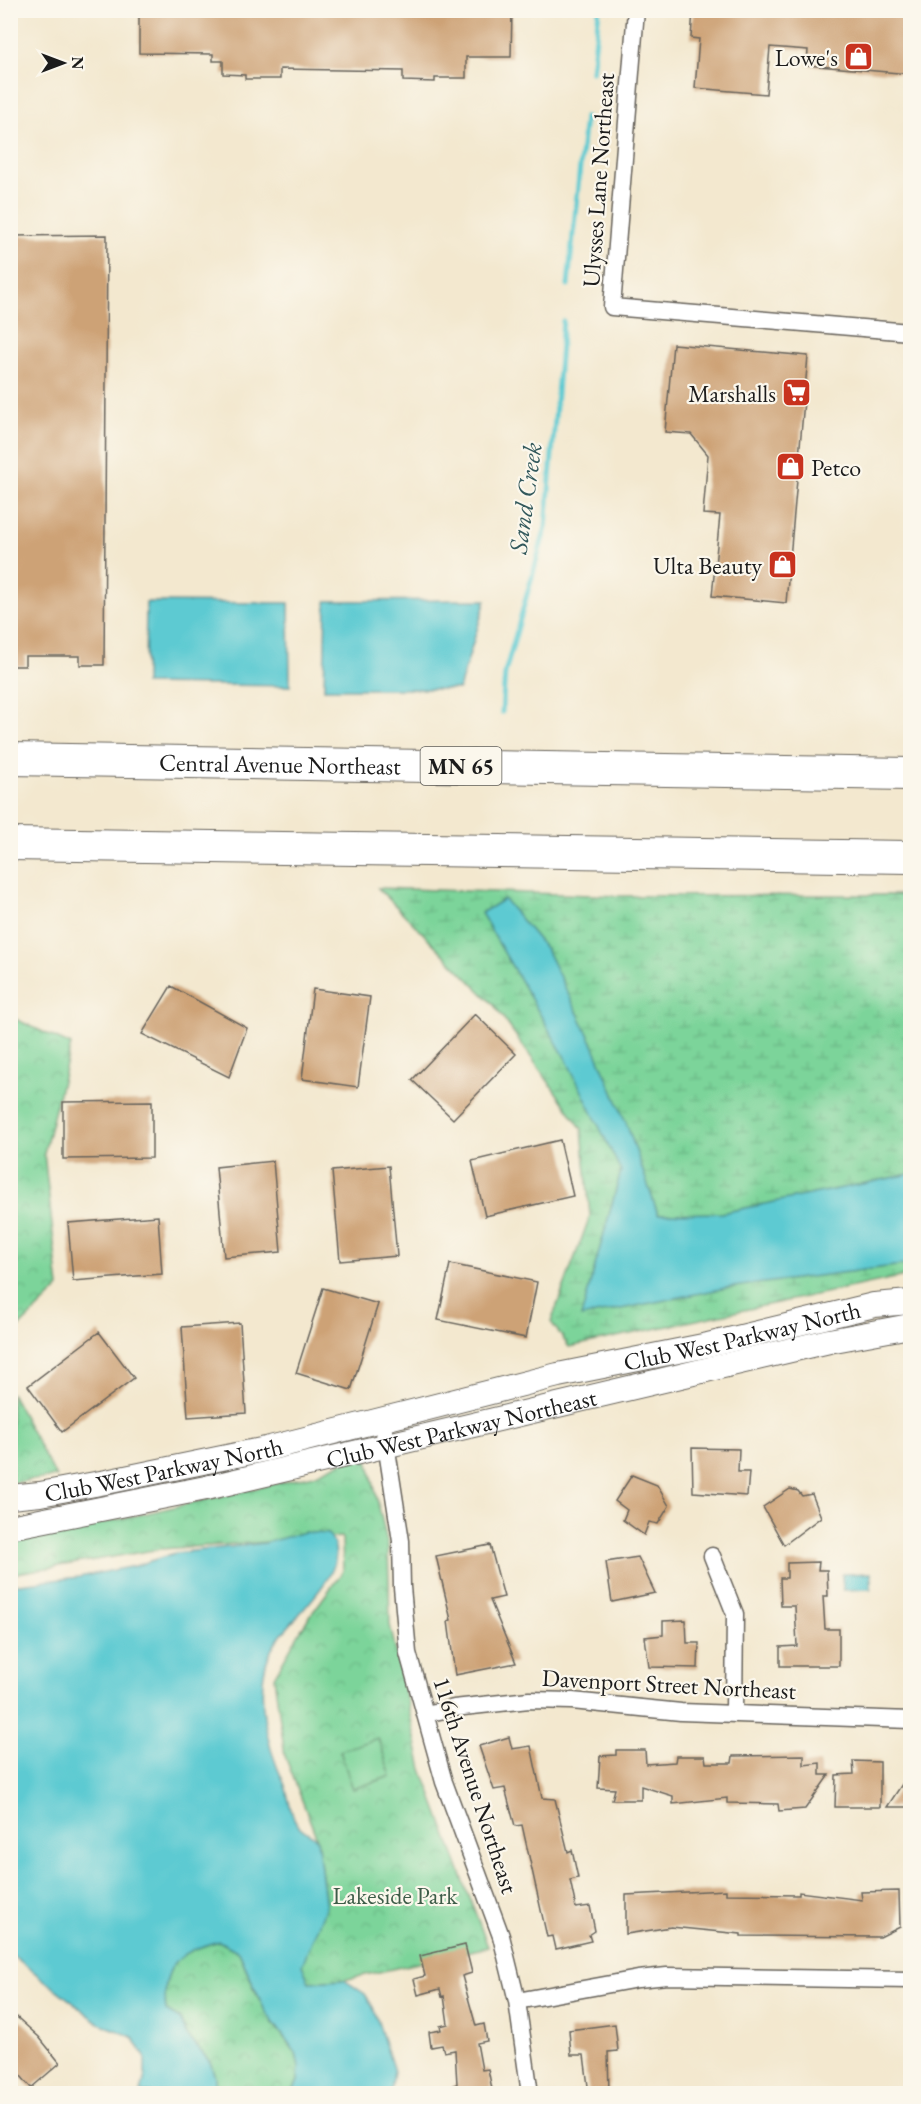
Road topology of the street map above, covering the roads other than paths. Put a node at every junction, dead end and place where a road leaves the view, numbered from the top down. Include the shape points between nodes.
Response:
1 (636, 10) edge
2 (910, 332) edge
3 (10, 759) edge
4 (910, 774) edge
5 (10, 844) edge
6 (910, 858) edge
7 (910, 1302) edge
8 (910, 1326) edge
9 (382, 1418) junction
10 (387, 1446) junction
11 (10, 1497) edge
12 (10, 1527) edge
13 (712, 1556) dead end
14 (734, 1712) junction
15 (425, 1714) junction
16 (910, 1720) edge
17 (910, 1980) edge
18 (517, 2001) junction
19 (530, 2094) edge

1 - 2 street, Ulysses Lane Northeast via 612,307
3 - 4 highway, Central Avenue Northeast / MN 65
5 - 6 highway
7 - 9 street, Club West Parkway North via 874,1305
8 - 10 street, Club West Parkway Northeast via 829,1341
9 - 10 street, 116th Avenue Northeast
9 - 11 street, Club West Parkway North via 266,1449
10 - 12 street, Club West Parkway Northeast via 206,1488
10 - 15 street, 116th Avenue Northeast via 401,1541 408,1653
13 - 14 street via 735,1614
14 - 15 street, Davenport Street Northeast via 681,1712 529,1700
14 - 16 street, Davenport Street Northeast
15 - 18 street, 116th Avenue Northeast via 444,1782 501,1936
17 - 18 street via 667,1976
18 - 19 street, 116th Avenue Northeast

